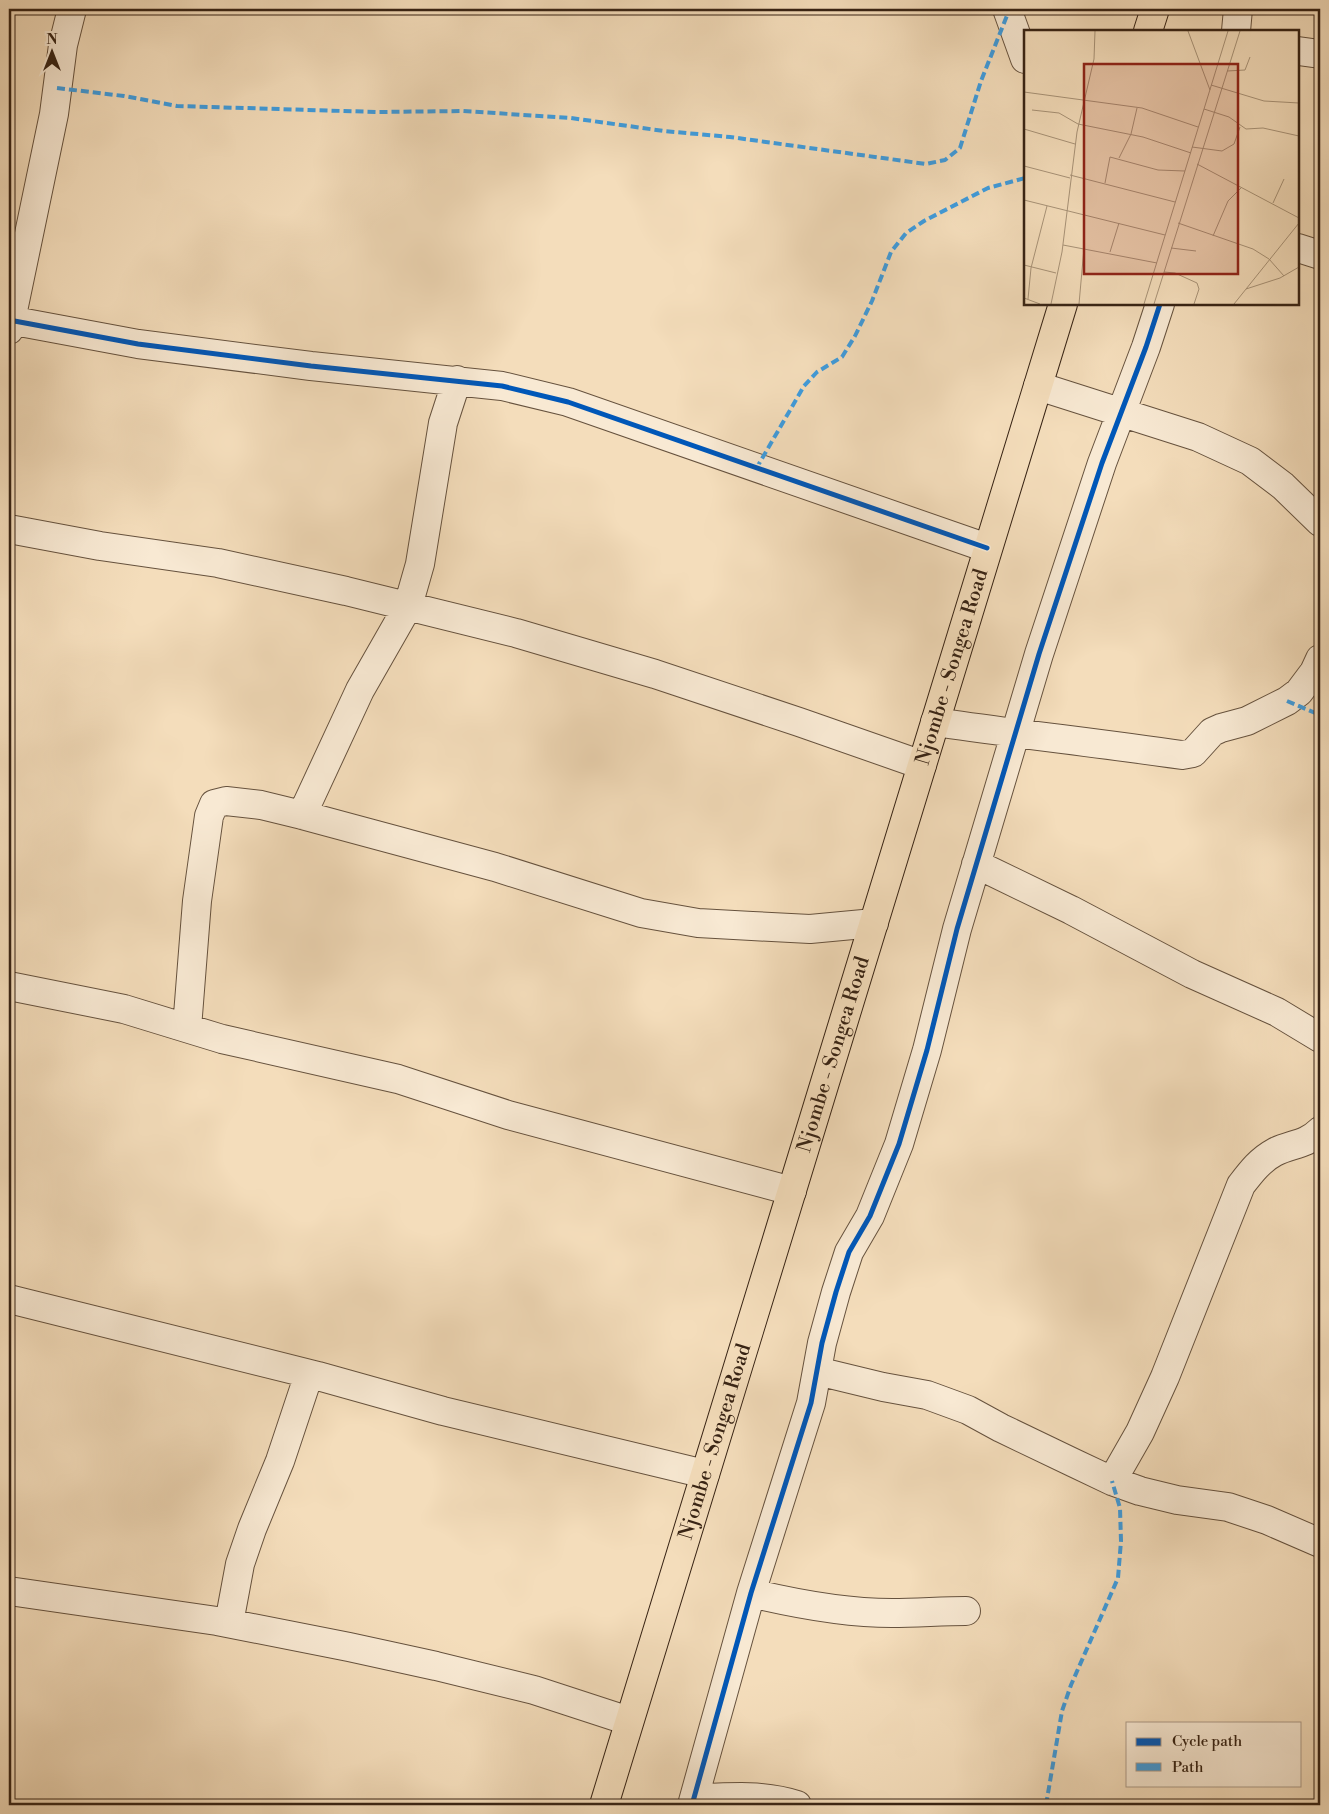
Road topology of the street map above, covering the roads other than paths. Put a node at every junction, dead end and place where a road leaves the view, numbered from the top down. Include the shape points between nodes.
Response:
1 (72, 9) edge
2 (1007, 9) edge
3 (1155, 9) edge
4 (1238, 9) edge
5 (1148, 30) edge
6 (1236, 30) edge
7 (1299, 51) edge
8 (1320, 54) edge
9 (1024, 55) edge
10 (1299, 248) edge
11 (1320, 255) edge
12 (1063, 305) edge
13 (1160, 305) edge
14 (10, 324) edge
15 (457, 380) junction
16 (1038, 386) junction
17 (1121, 412) junction
18 (1320, 522) edge
19 (9, 528) edge
20 (987, 548) junction
21 (408, 606) junction
22 (1320, 659) edge
23 (935, 722) junction
24 (1015, 733) junction
25 (922, 765) junction
26 (302, 815) junction
27 (976, 864) junction
28 (874, 923) junction
29 (9, 986) edge
30 (187, 1028) junction
31 (1320, 1038) edge
32 (1320, 1131) edge
33 (792, 1191) junction
34 (9, 1299) edge
35 (817, 1371) junction
36 (309, 1374) junction
37 (705, 1474) junction
38 (1112, 1481) junction
39 (1320, 1543) edge
40 (9, 1591) edge
41 (751, 1593) junction
42 (966, 1610) dead end
43 (229, 1623) junction
44 (629, 1721) junction
45 (693, 1802) edge
46 (604, 1805) edge
47 (796, 1805) edge

1 - 14 street via 62,44 54,114
2 - 9 street
3 - 5 highway
4 - 6 street
7 - 8 street
10 - 11 street
12 - 16 highway, Njombe - Songea Road
13 - 17 street
14 - 15 street via 311,366
15 - 20 street via 502,386 568,402
15 - 21 street via 443,423 420,564
16 - 17 street
16 - 20 highway, Njombe - Songea Road
17 - 18 street via 1198,437 1250,461 1283,486
17 - 24 street
19 - 21 street via 100,546 218,563
20 - 23 highway, Njombe - Songea Road
21 - 25 street via 516,633 655,674
21 - 26 street via 360,690
22 - 24 street via 1299,692 1287,701 1247,721 1212,732 1193,753 1182,755
23 - 24 street
23 - 25 highway, Njombe - Songea Road
24 - 27 street
25 - 28 highway, Njombe - Songea Road
26 - 28 street via 495,867 641,913 698,923 752,926 810,928
26 - 30 street via 226,800 214,804 209,816 198,901
27 - 31 street via 1072,910 1192,974 1277,1012
27 - 35 street via 899,1144 870,1216 849,1252
28 - 33 highway, Njombe - Songea Road
29 - 30 street via 124,1009
30 - 33 street via 398,1079 508,1115
32 - 38 street via 1303,1144 1276,1152 1258,1164 1241,1184 1165,1377 1140,1432
33 - 37 highway, Njombe - Songea Road
34 - 36 street
35 - 38 street via 927,1396 968,1410
35 - 41 street via 812,1403
36 - 37 street via 443,1411
36 - 43 street via 240,1564
37 - 44 highway, Njombe - Songea Road
38 - 39 street via 1140,1492 1228,1507
40 - 43 street
41 - 42 street via 843,1610 892,1613
41 - 45 street
43 - 44 street via 534,1690
44 - 46 highway, Njombe - Songea Road
45 - 47 street via 736,1796 761,1797

